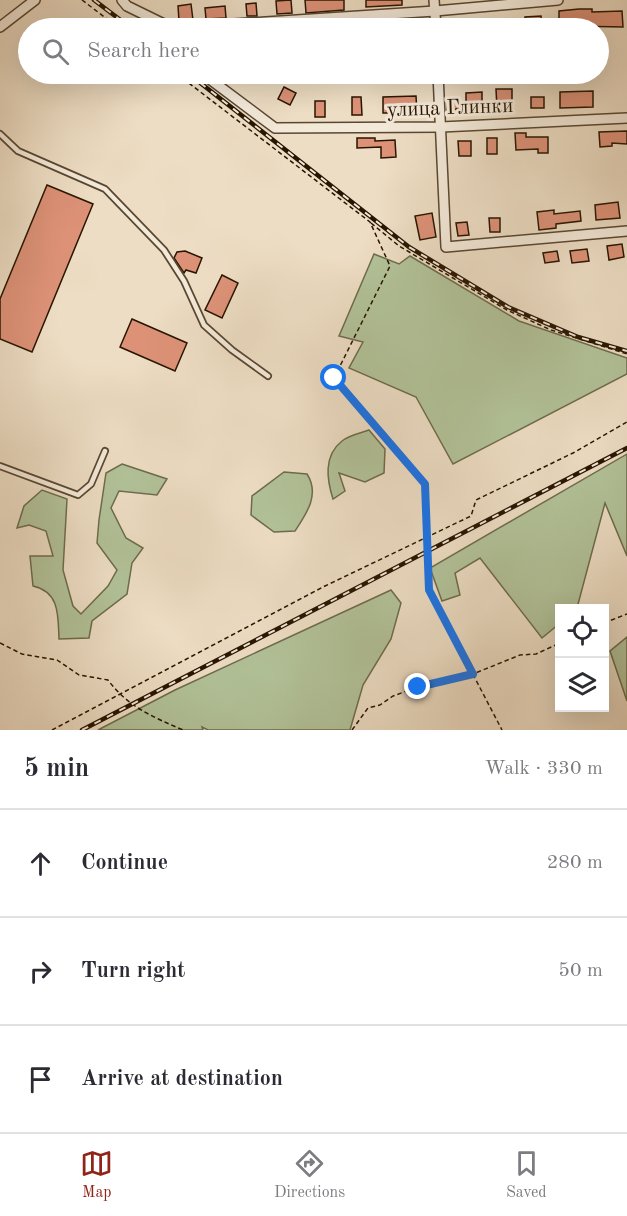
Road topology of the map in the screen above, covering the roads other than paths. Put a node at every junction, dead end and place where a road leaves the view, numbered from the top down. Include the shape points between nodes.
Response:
1 (35, 0) edge
2 (122, 0) edge
3 (434, 0) edge
4 (558, 0) edge
5 (435, 11) junction
6 (147, 16) joint
7 (151, 18) edge
8 (327, 18) edge
9 (435, 18) edge
10 (0, 27) edge
11 (216, 84) edge
12 (439, 84) edge
13 (627, 118) edge
14 (441, 127) junction
15 (0, 134) edge
16 (627, 231) edge
17 (268, 376) dead end
18 (105, 451) dead end
19 (0, 466) edge

1 - 10 street
2 - 6 street
3 - 5 street
4 - 5 street
5 - 8 street
5 - 9 street
6 - 7 street
11 - 14 street, улица Глинки via 275,128
12 - 14 street
13 - 14 street, улица Глинки
14 - 16 street via 446,247
15 - 17 lane via 18,151 105,189 164,250 204,325
18 - 19 lane via 91,484 78,495

